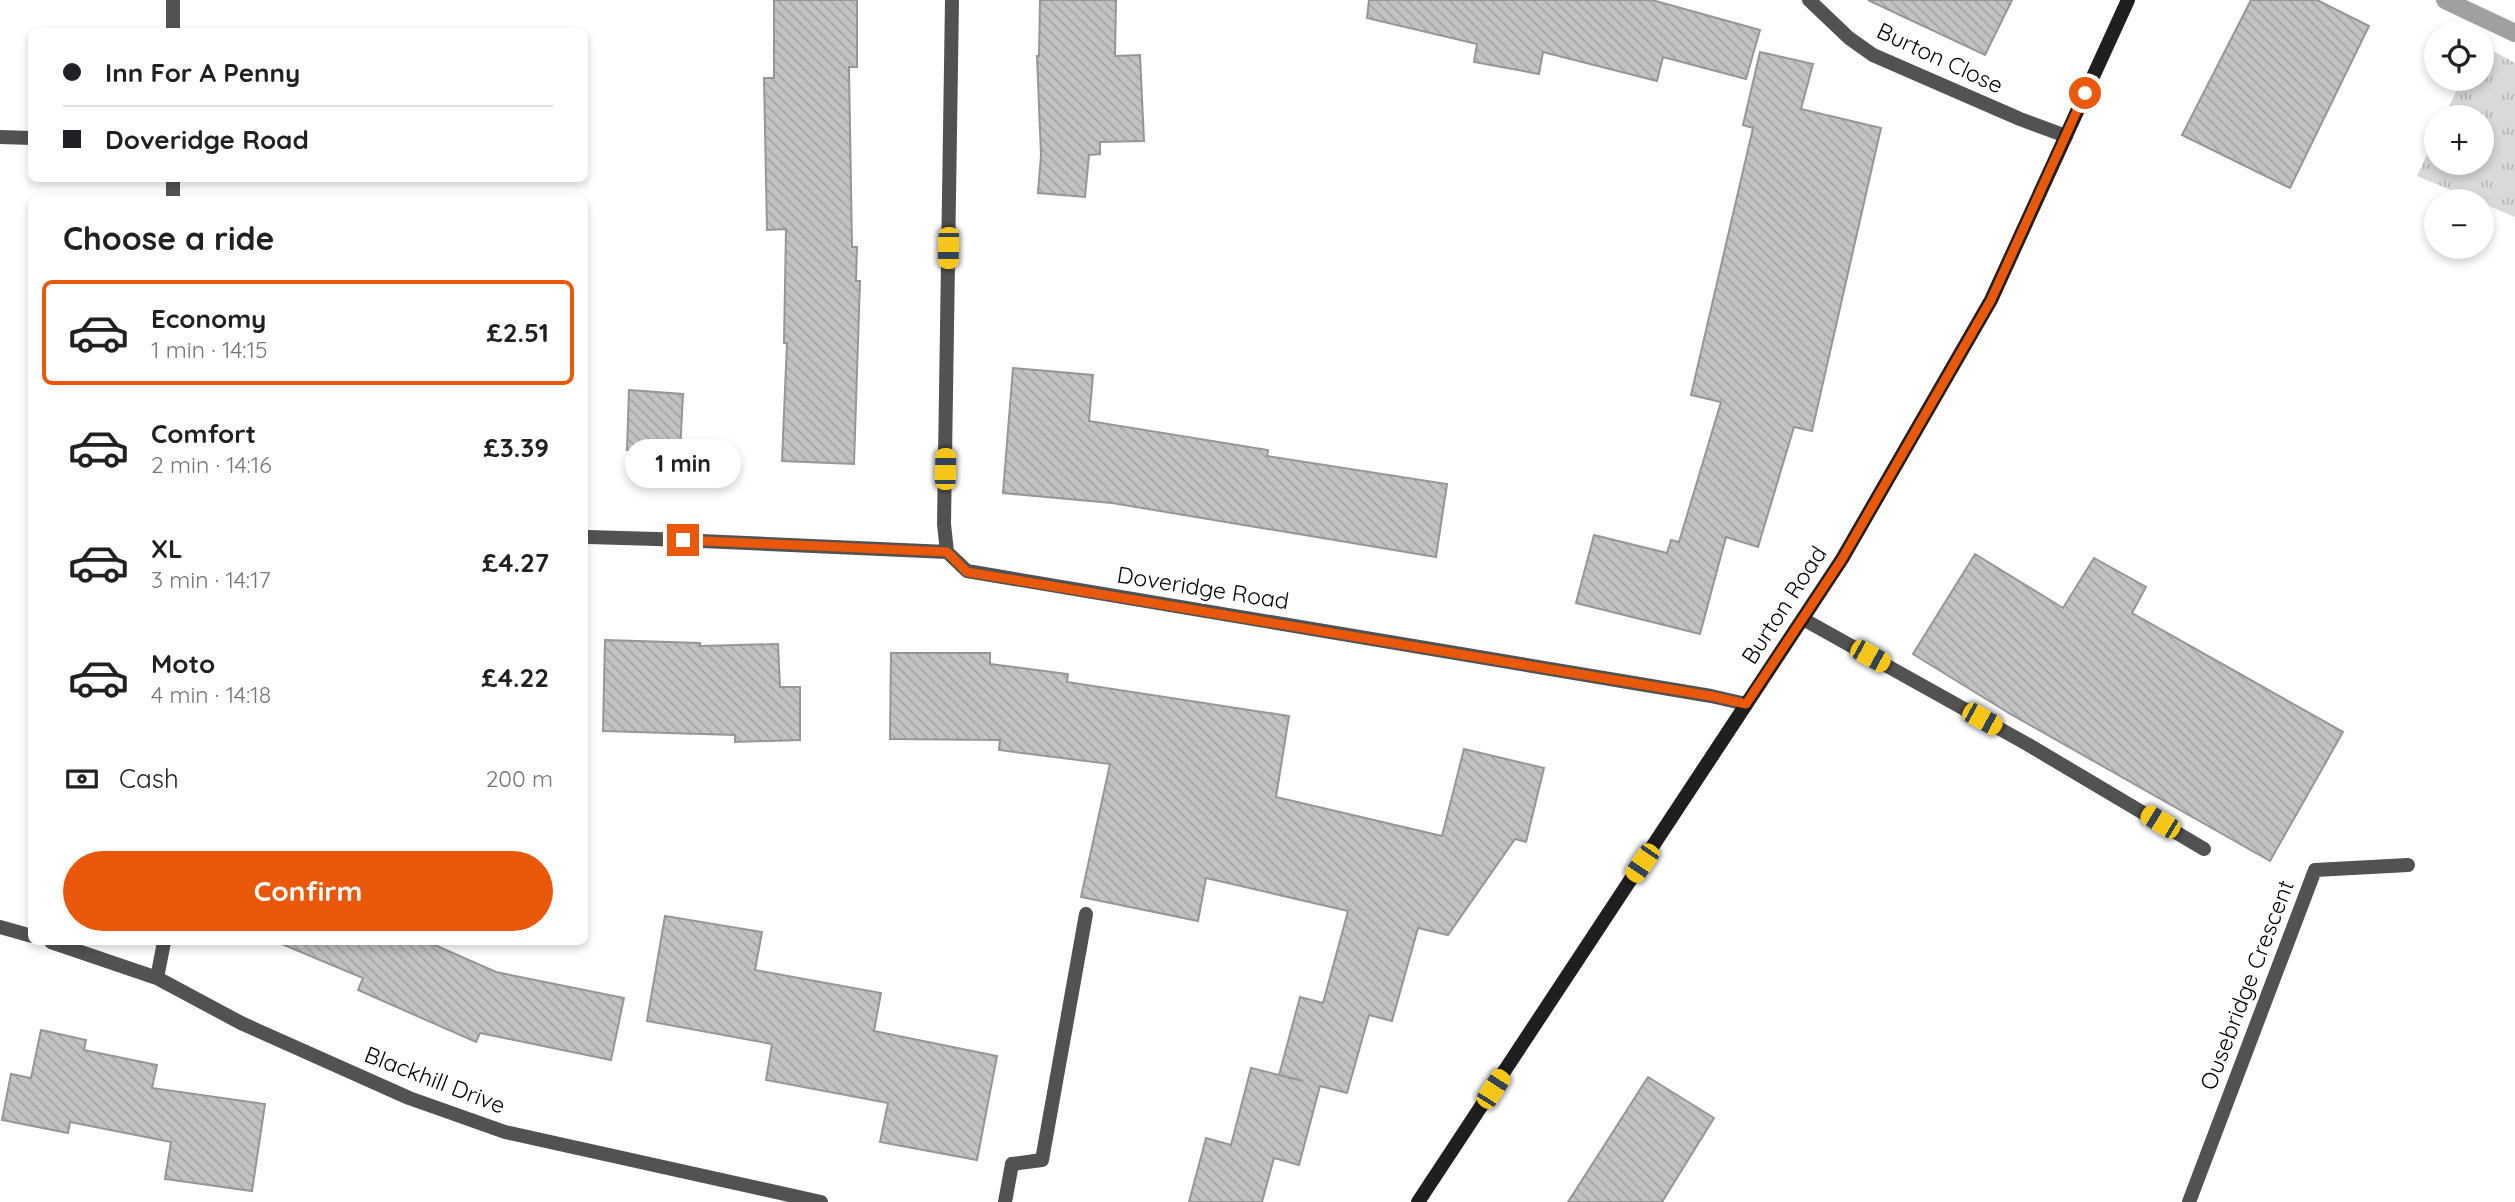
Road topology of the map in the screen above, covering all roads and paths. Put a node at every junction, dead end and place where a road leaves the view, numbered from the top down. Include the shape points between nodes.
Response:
1 (173, 0) edge
2 (952, 0) edge
3 (1809, 0) edge
4 (2128, 0) edge
5 (173, 28) edge
6 (2066, 136) junction
7 (0, 137) edge
8 (28, 138) edge
9 (588, 537) dead end
10 (947, 552) junction
11 (1803, 619) junction
12 (1746, 704) junction
13 (2204, 849) dead end
14 (2408, 865) dead end
15 (1086, 914) dead end
16 (0, 927) edge
17 (28, 935) edge
18 (60, 945) edge
19 (164, 945) edge
20 (158, 978) junction
21 (821, 1202) edge
22 (1005, 1202) edge
23 (1418, 1202) edge
24 (2189, 1202) edge

1 - 5 street
2 - 10 street
3 - 6 street, Burton Close via 1872,55
4 - 6 main road, Burton Road
6 - 11 main road, Burton Road via 1991,300 1894,472
7 - 8 street
9 - 10 street
10 - 12 street, Doveridge Road via 967,572
11 - 12 main road, Burton Road
11 - 13 street
12 - 23 main road, Burton Road
14 - 24 street, Ousebridge Crescent via 2315,870
15 - 22 street via 1042,1160 1012,1164
16 - 17 street
18 - 20 street, Blackhill Drive
19 - 20 street
20 - 21 street, Blackhill Drive via 241,1023 409,1098 505,1132

